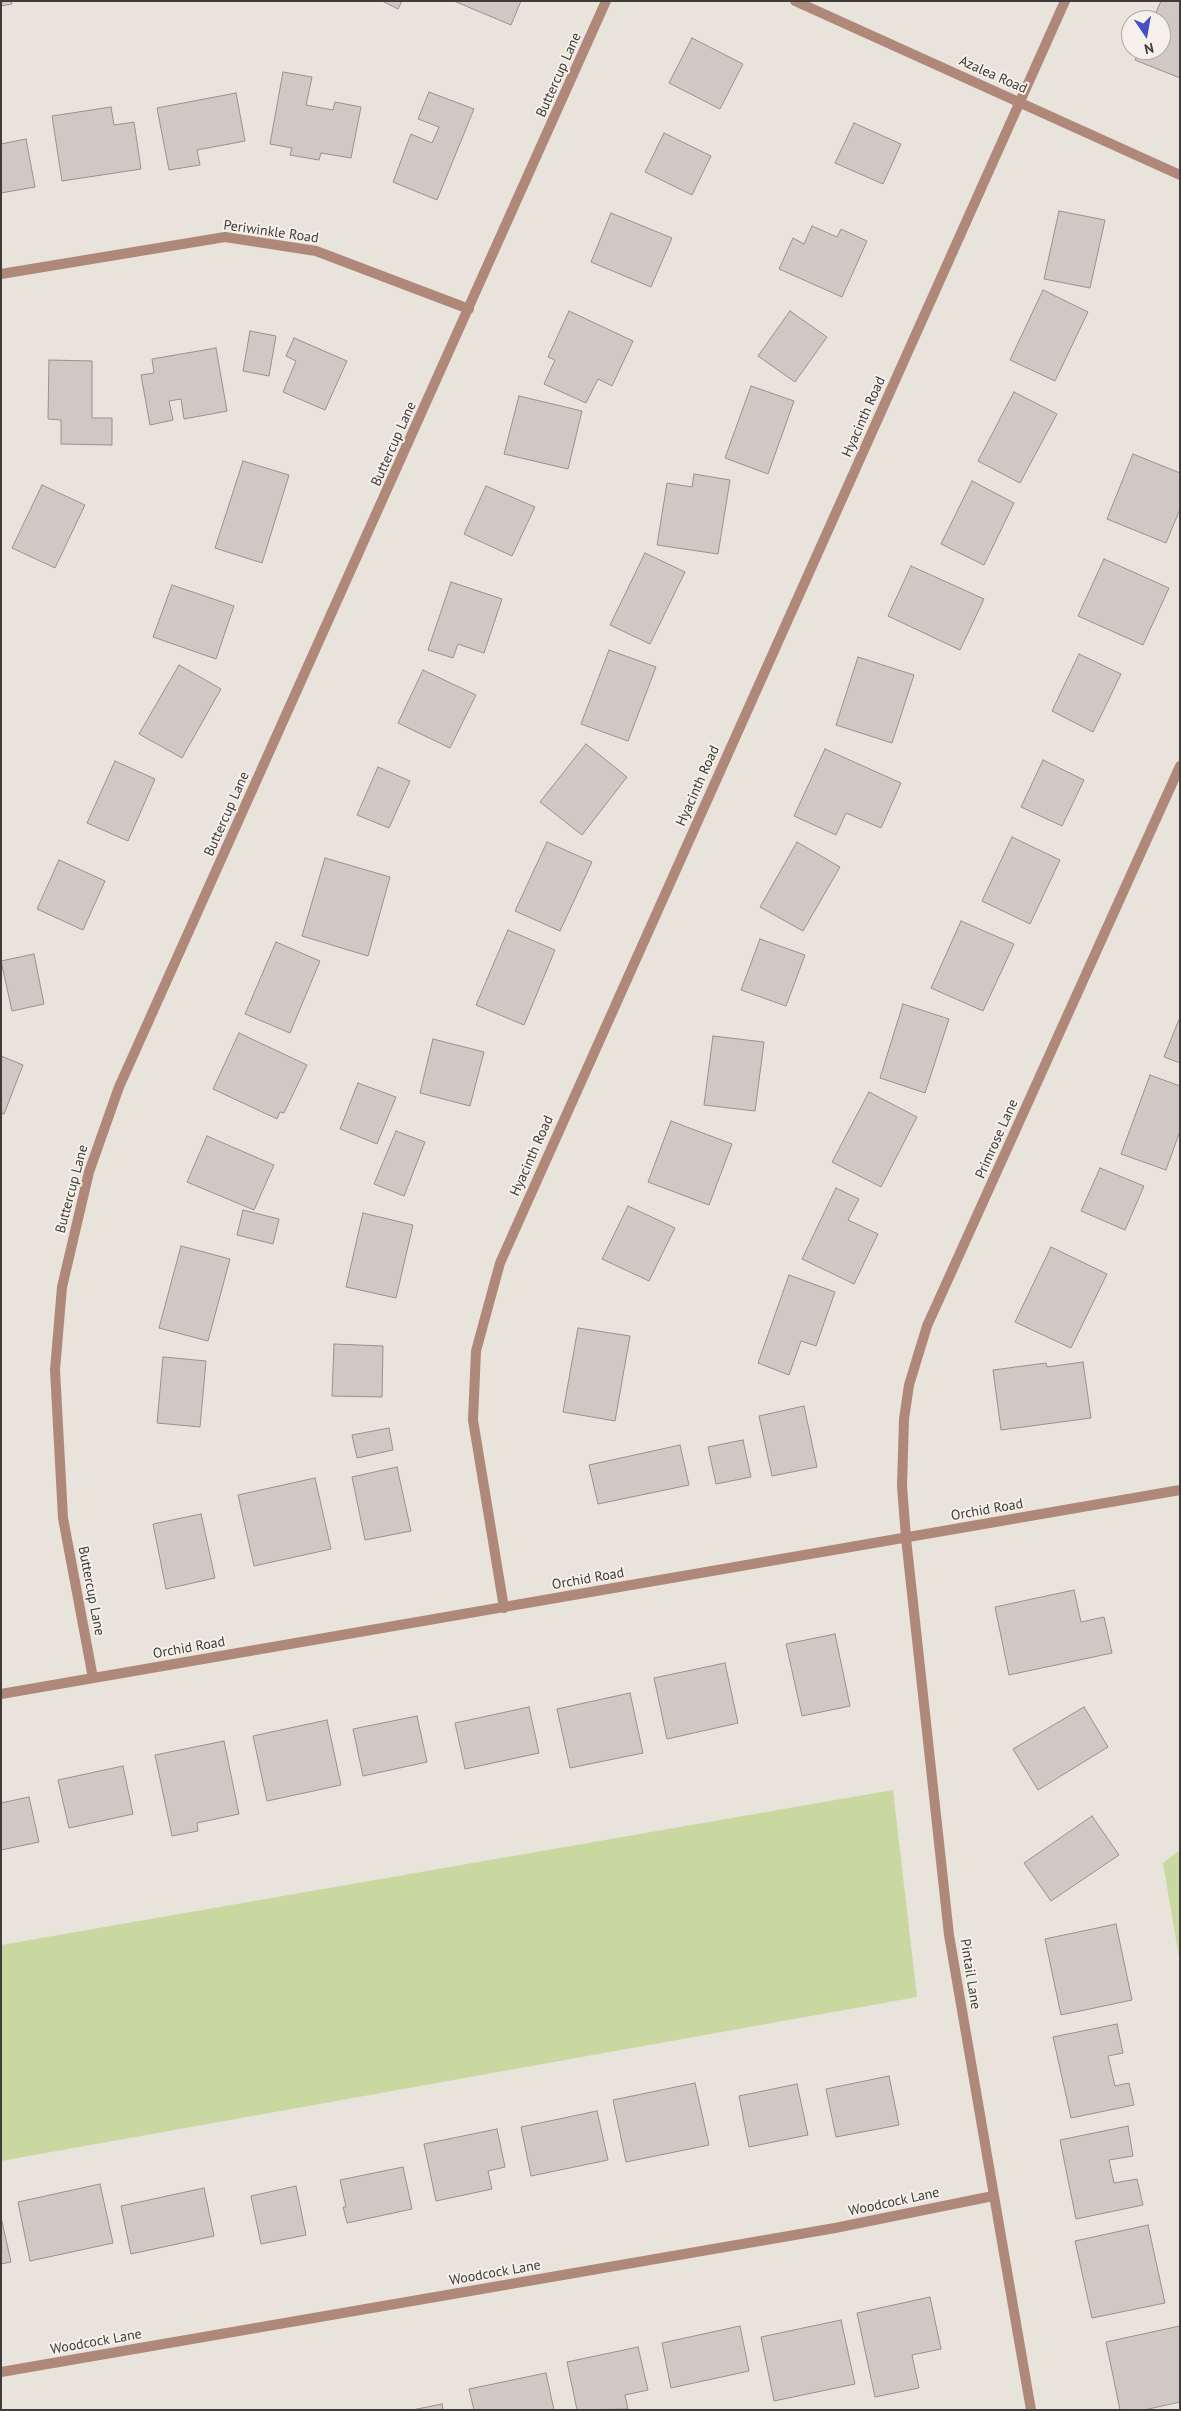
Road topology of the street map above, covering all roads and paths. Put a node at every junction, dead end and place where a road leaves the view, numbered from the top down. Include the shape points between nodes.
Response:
1 (606, 1) edge
2 (795, 1) edge
3 (1065, 1) edge
4 (1020, 102) junction
5 (1180, 175) edge
6 (1, 274) edge
7 (469, 309) junction
8 (1180, 766) edge
9 (1180, 1490) edge
10 (906, 1538) junction
11 (504, 1608) junction
12 (93, 1678) junction
13 (1, 1694) edge
14 (993, 2196) junction
15 (1, 2372) edge
16 (1031, 2410) edge

1 - 7 street, Buttercup Lane
2 - 4 street, Azalea Road
3 - 4 street, Hyacinth Road
4 - 5 street, Azalea Road
4 - 11 street, Hyacinth Road via 500,1263 476,1351 473,1420
6 - 7 street, Periwinkle Road via 224,237 316,251
7 - 12 street, Buttercup Lane via 119,1087 89,1172 62,1287 55,1370 64,1518
8 - 10 street, Primrose Lane via 927,1326 909,1385 904,1419 902,1486
9 - 10 street, Orchid Road
10 - 11 street, Orchid Road
10 - 14 street, Pintail Lane via 949,1935
11 - 12 street, Orchid Road
12 - 13 street, Orchid Road
14 - 15 street, Woodcock Lane via 835,2228
14 - 16 street, Pintail Lane

